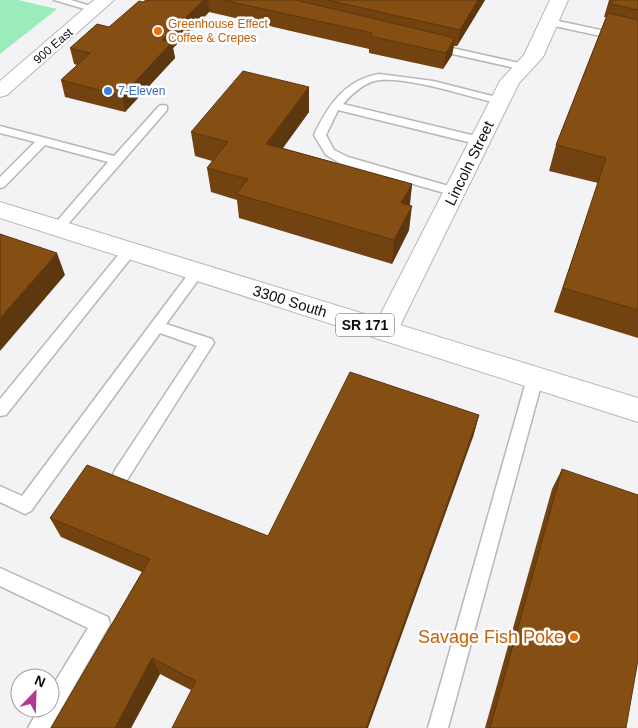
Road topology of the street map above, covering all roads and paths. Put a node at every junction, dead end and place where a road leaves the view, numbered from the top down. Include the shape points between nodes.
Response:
1 (59, 0) edge
2 (559, 0) edge
3 (100, 4) edge
4 (549, 22) junction
5 (638, 41) edge
6 (420, 43) edge
7 (524, 67) junction
8 (0, 92) edge
9 (500, 101) junction
10 (335, 106) junction
11 (162, 108) dead end
12 (0, 129) edge
13 (43, 141) junction
14 (480, 141) junction
15 (117, 161) junction
16 (0, 184) edge
17 (455, 192) junction
18 (0, 210) edge
19 (57, 228) junction
20 (129, 251) junction
21 (197, 272) junction
22 (157, 327) junction
23 (385, 331) junction
24 (535, 378) junction
25 (0, 410) edge
26 (638, 410) edge
27 (121, 475) dead end
28 (0, 494) edge
29 (0, 577) edge
30 (38, 728) edge
31 (438, 728) edge

1 - 3 lane
2 - 4 street, Lincoln Street
3 - 8 street, 900 East
4 - 5 lane
4 - 7 street, Lincoln Street via 534,57
6 - 7 lane
7 - 9 street, Lincoln Street via 510,81
9 - 10 lane via 394,78 371,78 350,90
9 - 14 street, Lincoln Street
10 - 14 lane
10 - 17 lane via 320,135 330,152 344,160
11 - 15 lane
12 - 13 lane
13 - 15 lane
13 - 16 lane
14 - 17 street, Lincoln Street
15 - 19 lane
17 - 23 street, Lincoln Street
18 - 19 street, 3300 South / SR 171
19 - 20 street, 3300 South / SR 171
20 - 21 street, 3300 South / SR 171
20 - 25 lane
21 - 22 lane
21 - 23 street, 3300 South / SR 171
22 - 27 lane via 207,343
22 - 28 lane via 25,506
23 - 24 street, 3300 South / SR 171
24 - 26 street, 3300 South / SR 171
24 - 31 lane
29 - 30 lane via 101,624

